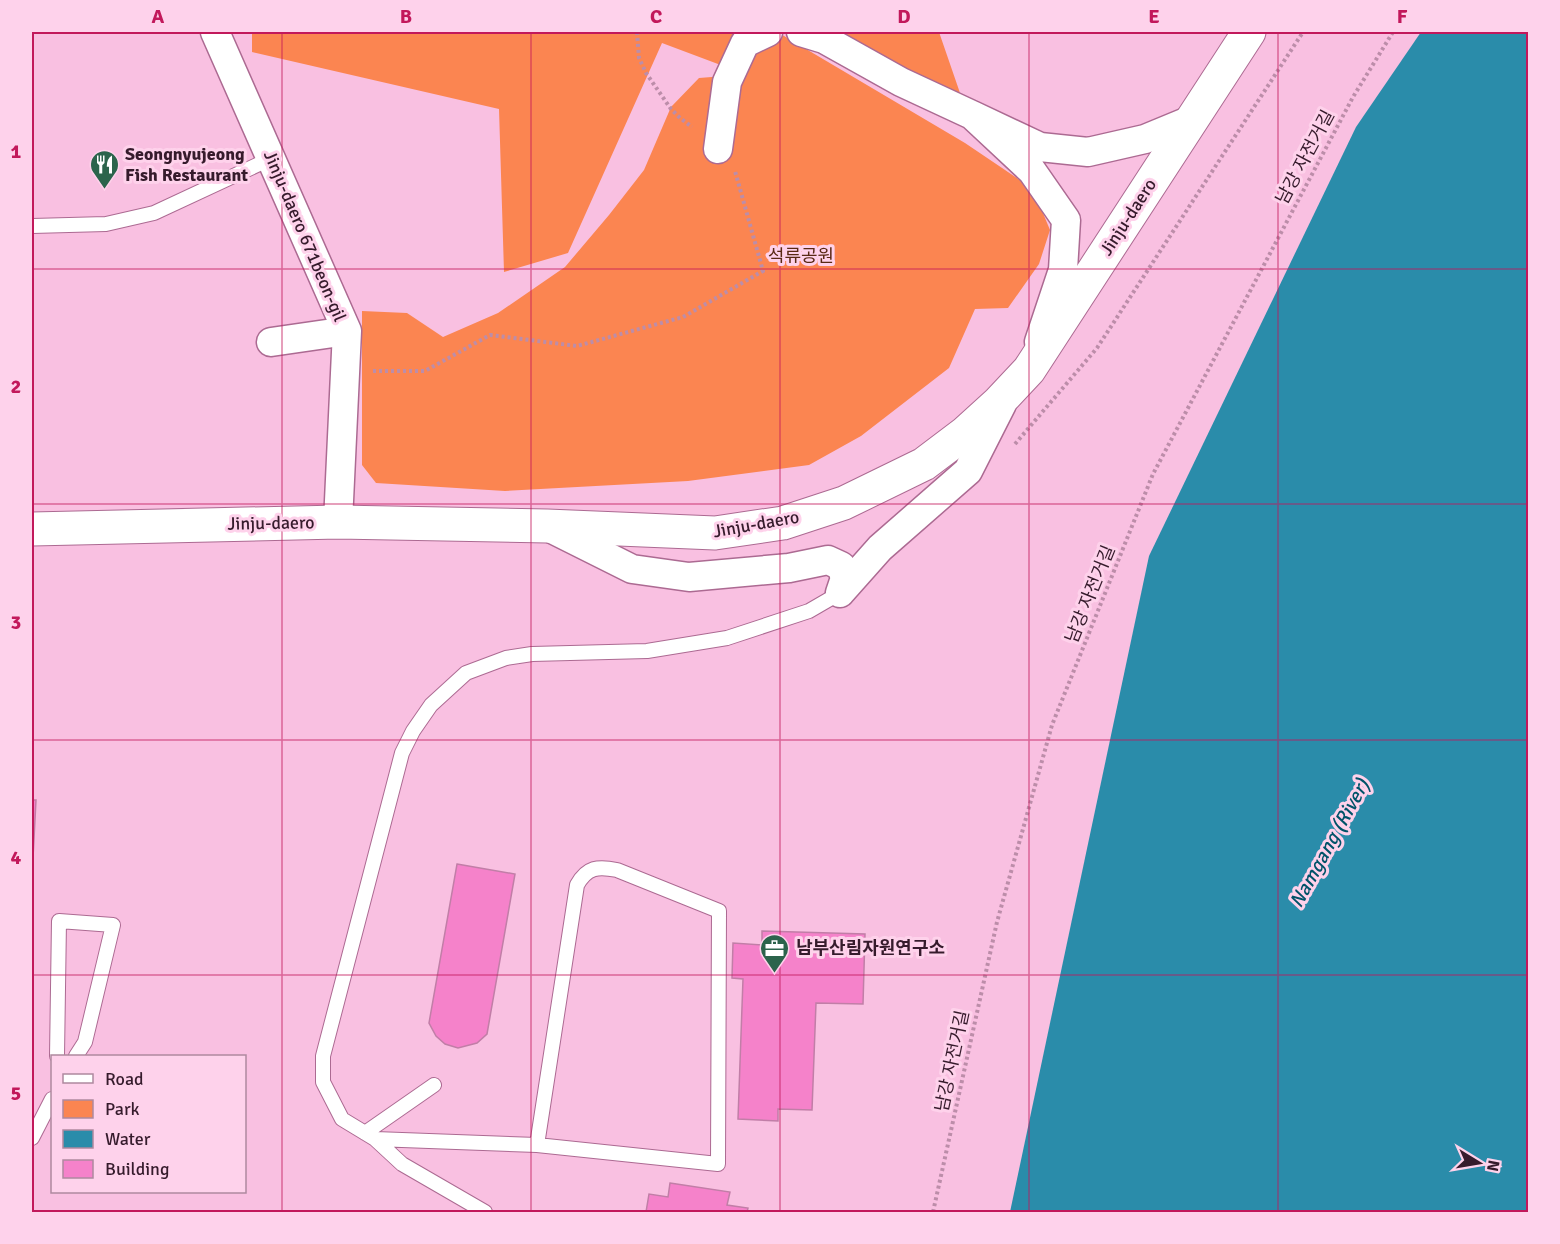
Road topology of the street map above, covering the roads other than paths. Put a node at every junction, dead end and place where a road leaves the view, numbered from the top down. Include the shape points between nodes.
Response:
1 (215, 32) edge
2 (768, 32) edge
3 (801, 32) edge
4 (1249, 32) edge
5 (972, 116) junction
6 (1191, 120) junction
7 (718, 149) road end
8 (272, 158) junction
9 (32, 226) edge
10 (347, 331) junction
11 (271, 342) dead end
12 (1029, 370) junction
13 (1007, 395) junction
14 (338, 522) junction
15 (547, 526) junction
16 (32, 529) edge
17 (840, 593) junction
18 (57, 1055) edge
19 (77, 1055) edge
20 (434, 1085) dead end
21 (51, 1101) edge
22 (370, 1136) junction
23 (32, 1138) edge
24 (537, 1145) junction
25 (485, 1212) edge

1 - 8 street, Jinju-daero 671beon-gil
2 - 7 street via 746,43 727,81
3 - 5 street via 824,39
4 - 6 street, Jinju-daero
5 - 6 street via 1040,147 1088,152 1145,139
5 - 12 street via 1032,171 1066,220 1063,270
6 - 12 street, Jinju-daero
8 - 9 lane via 154,213 106,224
8 - 10 street, Jinju-daero 671beon-gil
10 - 11 street
10 - 14 street, Jinju-daero 671beon-gil
12 - 13 street, Jinju-daero
13 - 15 street, Jinju-daero via 924,464 844,503 783,523 715,533
13 - 17 street via 968,471 880,548
14 - 15 street, Jinju-daero
14 - 16 street, Jinju-daero
15 - 17 street via 632,569 689,577 789,568 828,560 841,566 845,578
17 - 22 lane via 809,611 727,638 647,651 506,658 466,673 431,705 402,753 323,1056 323,1082 342,1119
18 - 19 lane via 59,921 113,925 85,1042
20 - 22 lane
21 - 23 lane
22 - 24 lane
22 - 25 lane via 402,1164
24 - 24 lane via 718,1164 719,911 617,870 594,869 583,875 577,885

